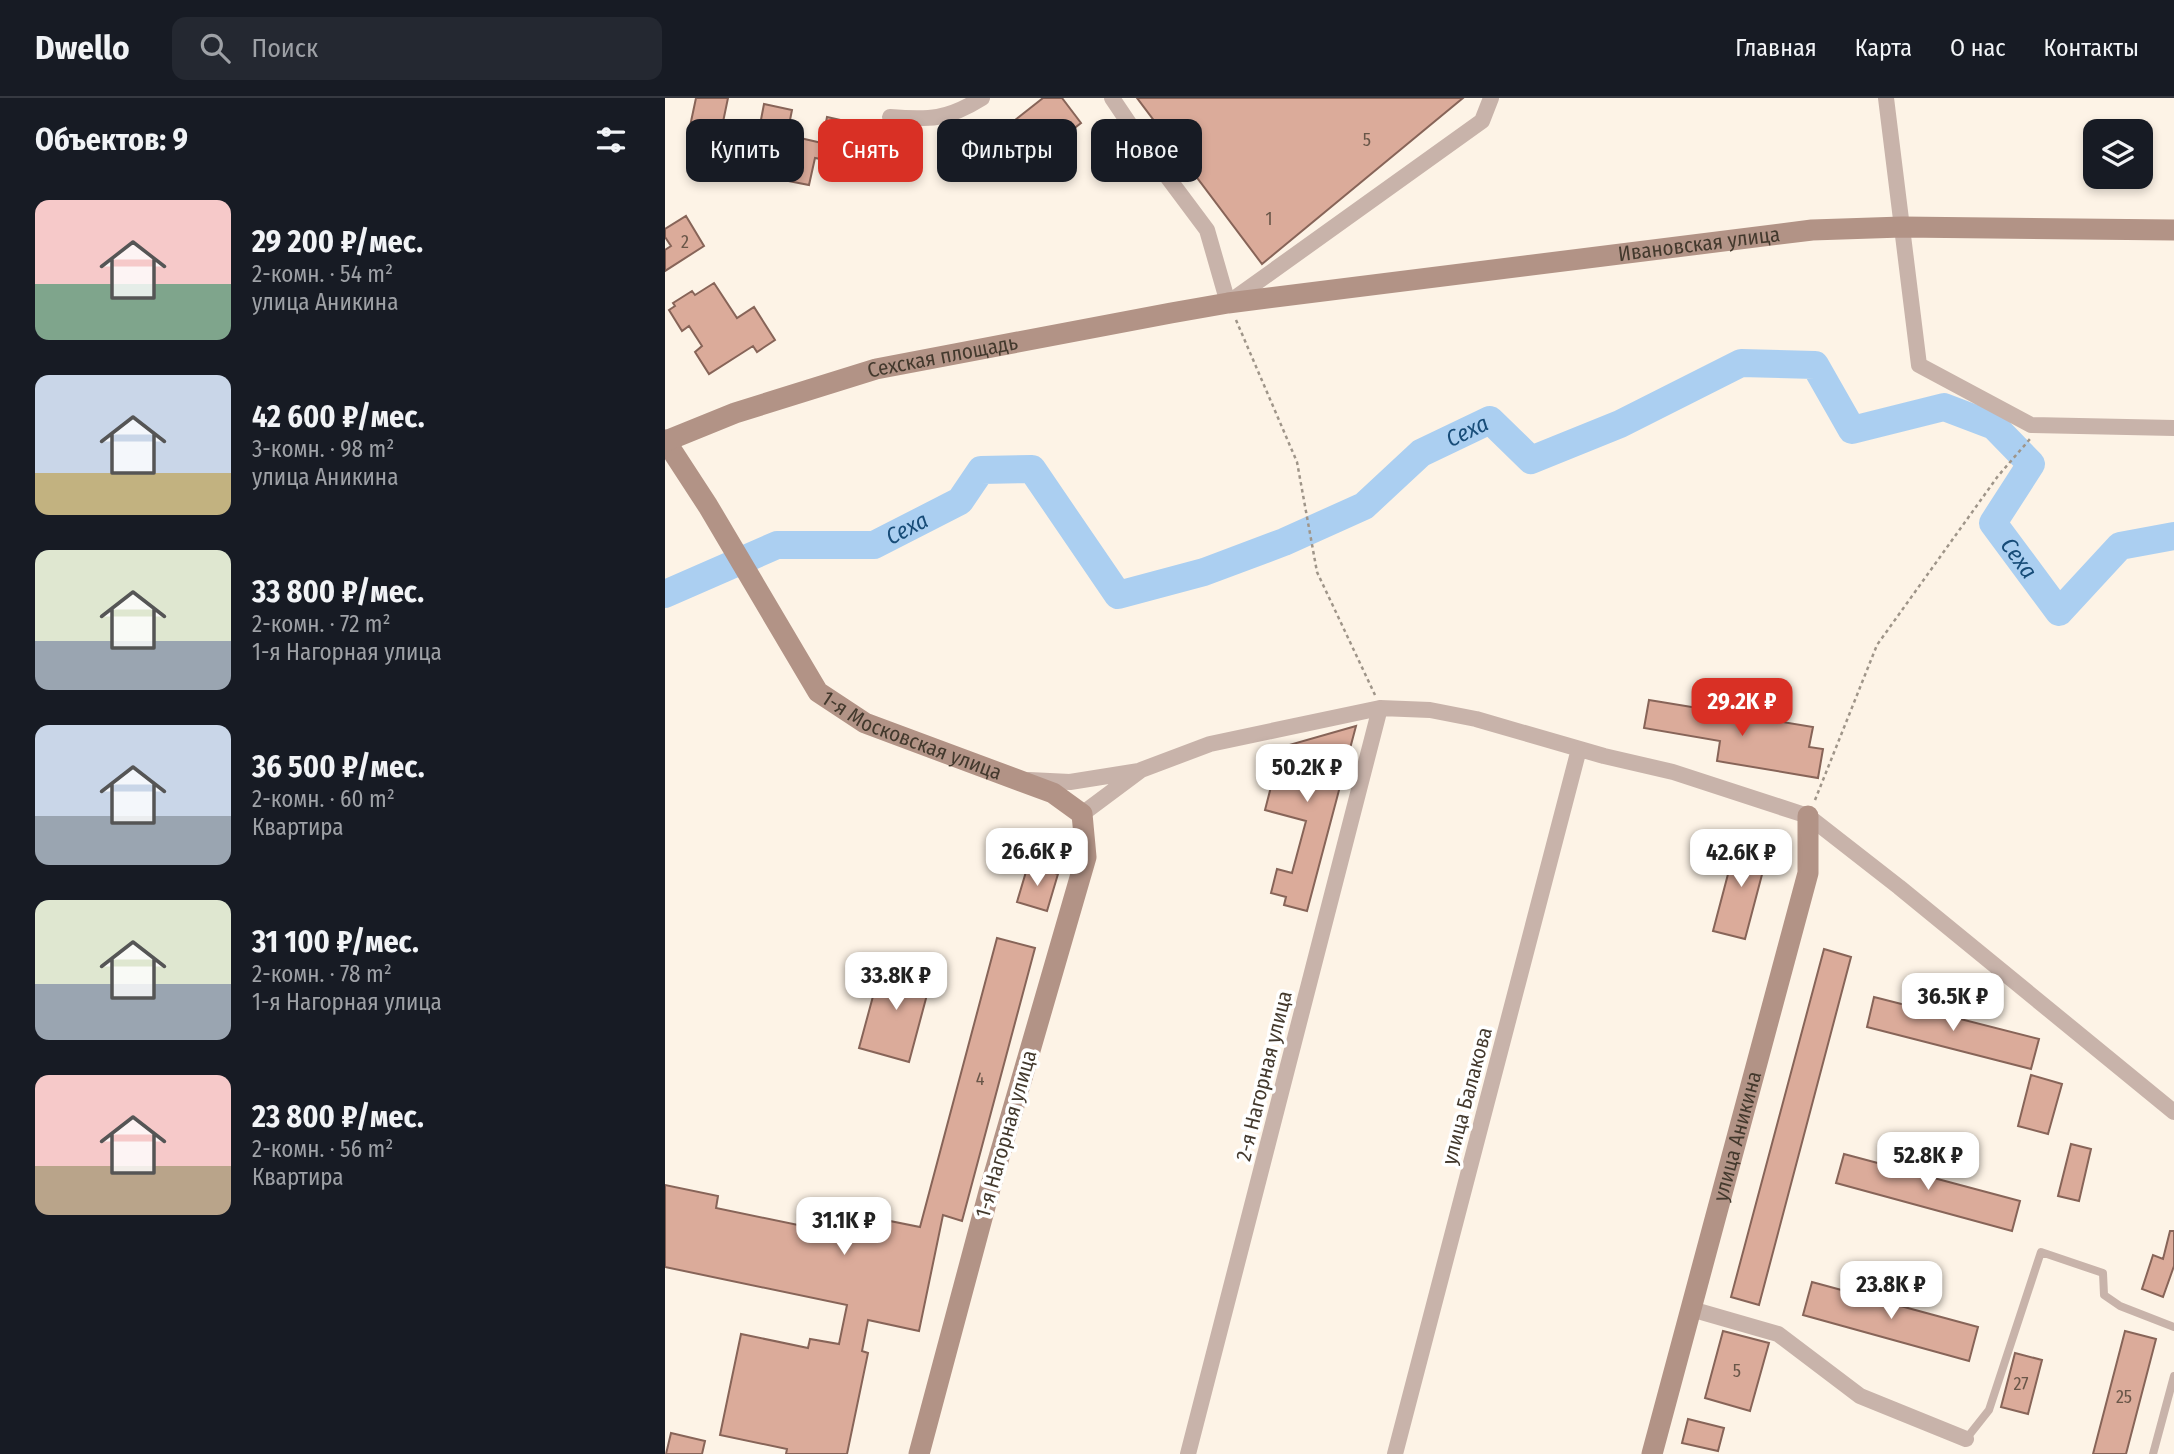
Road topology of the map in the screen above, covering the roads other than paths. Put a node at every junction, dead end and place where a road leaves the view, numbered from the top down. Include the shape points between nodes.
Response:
1 (982, 98) edge
2 (1112, 98) edge
3 (1490, 98) edge
4 (1886, 98) edge
5 (890, 117) dead end
6 (1902, 227) junction
7 (2174, 230) edge
8 (1229, 303) junction
9 (2174, 428) edge
10 (665, 441) edge
11 (1380, 708) junction
12 (1579, 749) junction
13 (1141, 770) junction
14 (1014, 779) junction
15 (1082, 814) junction
16 (1808, 816) junction
17 (2174, 1112) edge
18 (1691, 1309) junction
19 (2174, 1327) edge
20 (2174, 1376) edge
21 (1966, 1439) joint
22 (919, 1454) edge
23 (1188, 1454) edge
24 (1395, 1454) edge
25 (1652, 1454) edge
26 (2153, 1454) edge

1 - 5 street via 960,112 927,120
2 - 8 street via 1207,230
3 - 8 street via 1482,121
4 - 6 street
6 - 7 street, Ивановская улица
6 - 8 street, Ивановская улица via 1812,230
6 - 9 street via 1919,365 2031,433
8 - 10 street, Сехская площадь via 876,369 735,413
10 - 14 street, 1-я Московская улица via 818,692 866,723
11 - 12 street via 1430,710 1476,719
11 - 13 street via 1210,744
11 - 23 street, 2-я Нагорная улица
12 - 16 street via 1673,772
12 - 24 street, улица Балакова
13 - 14 street via 1070,782
13 - 15 street
14 - 15 street, 1-я Московская улица via 1053,793
15 - 22 street, 1-я Нагорная улица via 1086,857
16 - 17 street
16 - 18 street, улица Аникина via 1808,873
18 - 21 street via 1778,1334 1860,1396
18 - 25 street, улица Аникина
19 - 21 lane via 2104,1295 2103,1273 2041,1252 1989,1410
20 - 26 lane

